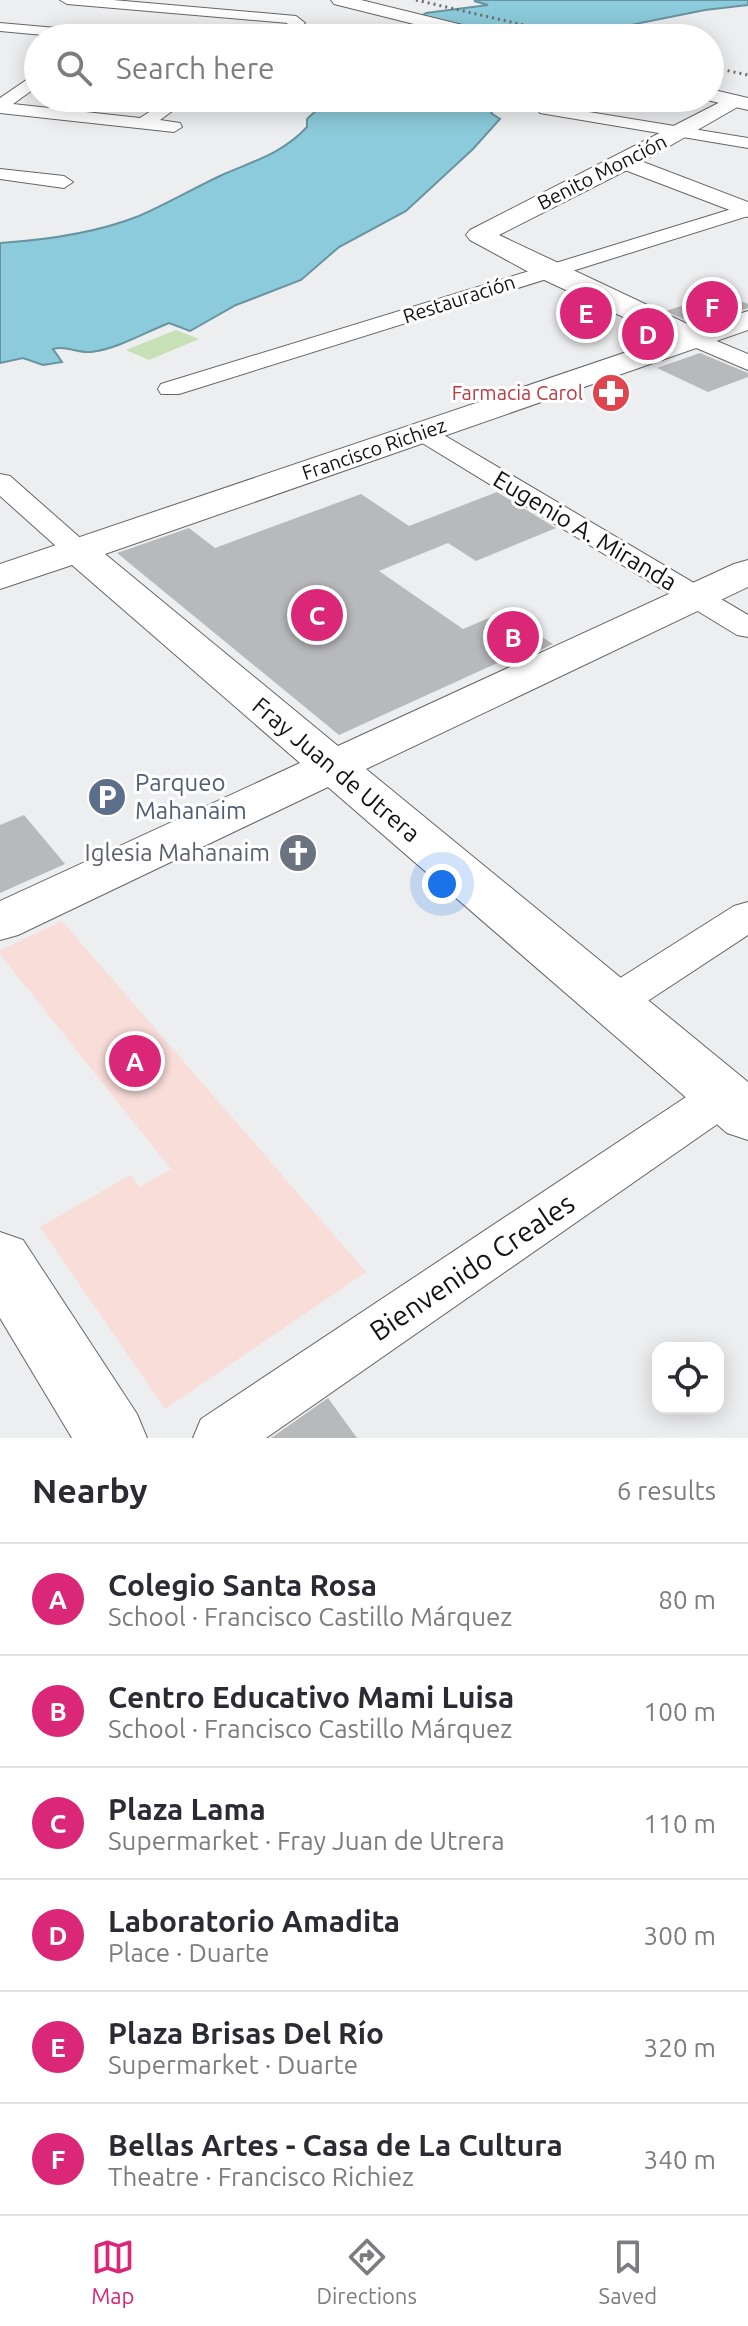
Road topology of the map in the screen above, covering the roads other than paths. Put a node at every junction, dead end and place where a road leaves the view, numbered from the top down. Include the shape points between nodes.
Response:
1 (67, 0) edge
2 (340, 0) edge
3 (360, 0) edge
4 (158, 6) junction
5 (398, 12) junction
6 (125, 24) edge
7 (296, 24) edge
8 (441, 24) edge
9 (449, 24) edge
10 (0, 27) edge
11 (24, 28) edge
12 (24, 90) edge
13 (743, 101) edge
14 (0, 106) edge
15 (24, 109) edge
16 (724, 110) edge
17 (48, 112) edge
18 (161, 112) edge
19 (559, 112) edge
20 (721, 112) edge
21 (143, 124) junction
22 (174, 127) dead end
23 (683, 131) junction
24 (748, 143) edge
25 (625, 162) junction
26 (0, 174) edge
27 (64, 182) dead end
28 (748, 210) edge
29 (548, 271) junction
30 (748, 320) edge
31 (695, 339) junction
32 (748, 363) edge
33 (170, 389) dead end
34 (423, 433) junction
35 (0, 482) edge
36 (76, 549) junction
37 (748, 572) edge
38 (0, 577) edge
39 (695, 597) junction
40 (748, 628) edge
41 (330, 766) junction
42 (748, 916) edge
43 (0, 922) edge
44 (613, 1003) junction
45 (736, 1106) edge
46 (0, 1260) edge
47 (112, 1438) edge
48 (220, 1438) edge

1 - 4 street
2 - 5 main road
3 - 5 main road
4 - 6 street
4 - 7 street via 289,18
5 - 8 main road
5 - 9 main road
10 - 11 street
12 - 14 street
13 - 16 main road, Benito Monción
14 - 15 street
17 - 21 street
18 - 21 street
19 - 23 street
20 - 23 main road, Benito Monción
21 - 22 street
23 - 24 street
23 - 25 main road, Benito Monción
25 - 28 street
25 - 29 main road, Benito Monción via 479,235
26 - 27 street
28 - 29 street, Restauración
29 - 31 main road
29 - 33 street, Restauración
30 - 31 main road, Francisco Richiez
31 - 32 street
31 - 34 main road, Francisco Richiez
34 - 36 main road, Francisco Richiez
34 - 39 street, Eugenio A. Miranda
35 - 36 street, Fray Juan de Utrera
36 - 38 main road, Francisco Richiez
36 - 41 main road, Fray Juan de Utrera
37 - 39 main road
39 - 40 street, Eugenio A. Miranda
39 - 41 main road
41 - 43 main road
41 - 44 main road, Fray Juan de Utrera
42 - 44 street
44 - 45 main road, Fray Juan de Utrera
45 - 48 street, Bienvenido Creales
46 - 47 main road

